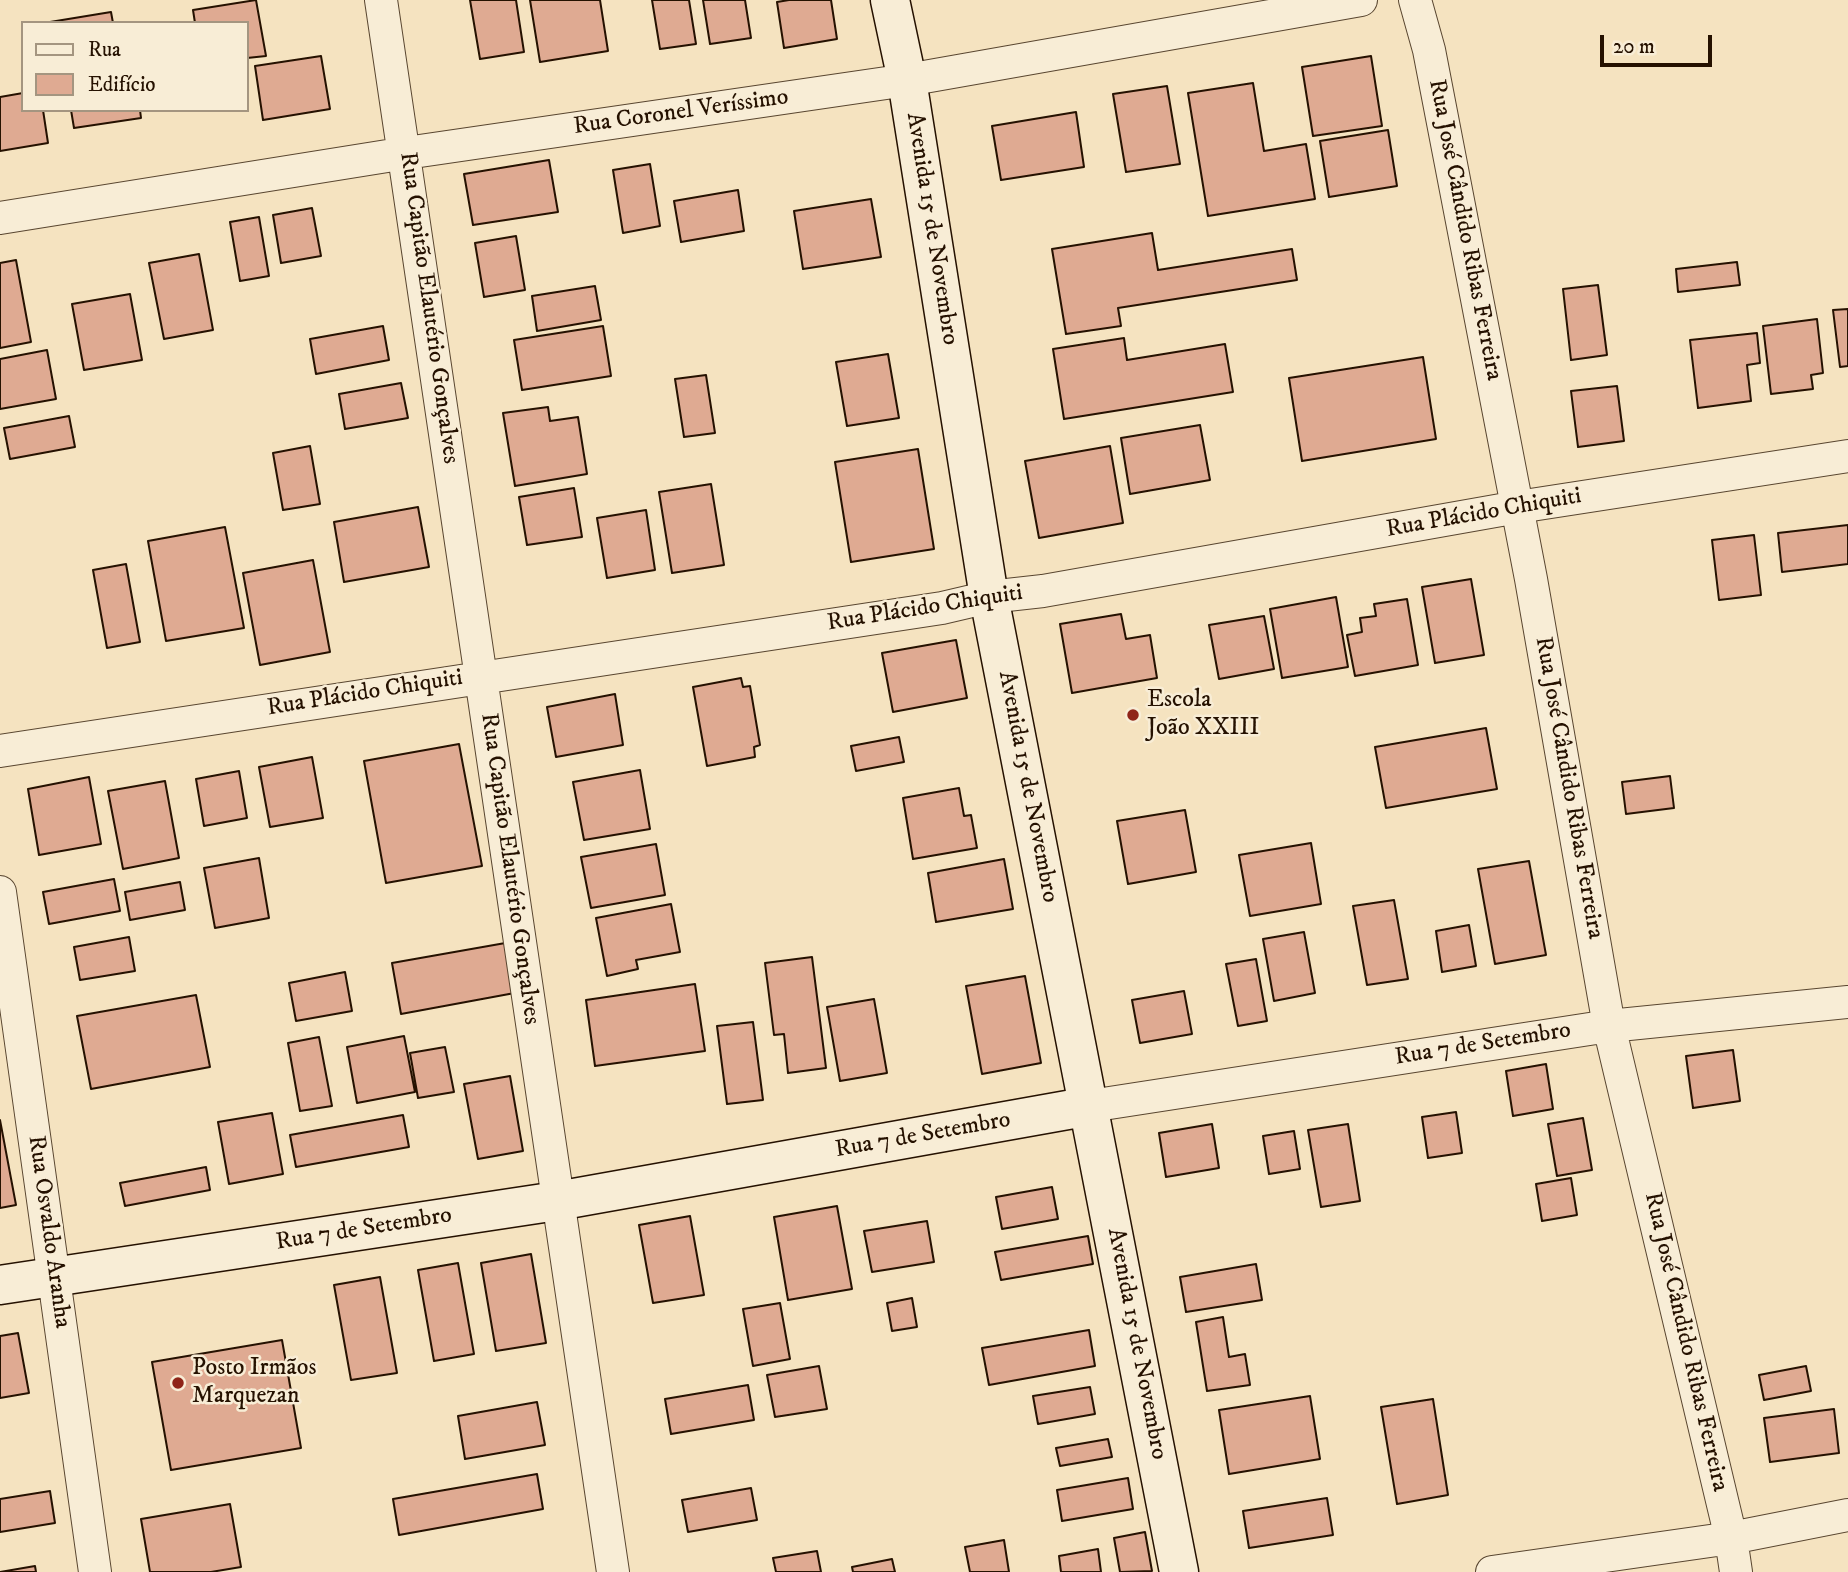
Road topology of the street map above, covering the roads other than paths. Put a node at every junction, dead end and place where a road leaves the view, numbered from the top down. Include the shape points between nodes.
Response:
1 (381, 0) edge
2 (890, 0) edge
3 (1361, 0) edge
4 (1415, 0) edge
5 (907, 80) junction
6 (406, 153) junction
7 (0, 218) edge
8 (1848, 456) edge
9 (1518, 507) junction
10 (989, 597) junction
11 (482, 676) junction
12 (0, 751) edge
13 (0, 892) edge
14 (1848, 1002) edge
15 (1609, 1026) junction
16 (1090, 1106) junction
17 (557, 1201) junction
18 (54, 1277) junction
19 (0, 1286) edge
20 (1848, 1514) edge
21 (1731, 1538) junction
22 (95, 1572) edge
23 (613, 1572) edge
24 (1179, 1572) edge
25 (1492, 1572) edge
26 (1736, 1572) edge

1 - 6 street, Rua Capitão Elautério Gonçalves
2 - 5 main road, Avenida 15 de Novembro
3 - 5 street, Rua Coronel Veríssimo
4 - 9 street, Rua José Cândido Ribas Ferreira via 1429,50
5 - 6 street, Rua Coronel Veríssimo
5 - 10 main road, Avenida 15 de Novembro
6 - 7 street, Rua Coronel Veríssimo
6 - 11 street, Rua Capitão Elautério Gonçalves
8 - 9 street, Rua Plácido Chiquiti
9 - 10 street, Rua Plácido Chiquiti
9 - 15 street, Rua José Cândido Ribas Ferreira
10 - 11 street, Rua Plácido Chiquiti via 942,608
10 - 16 main road, Avenida 15 de Novembro
11 - 12 street, Rua Plácido Chiquiti
11 - 17 street, Rua Capitão Elautério Gonçalves
13 - 18 street, Rua Osvaldo Aranha
14 - 15 street, Rua 7 de Setembro
15 - 16 street, Rua 7 de Setembro
15 - 21 street, Rua José Cândido Ribas Ferreira
16 - 17 main road, Rua 7 de Setembro
16 - 24 main road, Avenida 15 de Novembro
17 - 18 main road, Rua 7 de Setembro
17 - 23 street, Rua Capitão Elautério Gonçalves
18 - 19 main road, Rua 7 de Setembro
18 - 22 street, Rua Osvaldo Aranha
20 - 21 street
21 - 25 street
21 - 26 street, Rua José Cândido Ribas Ferreira

